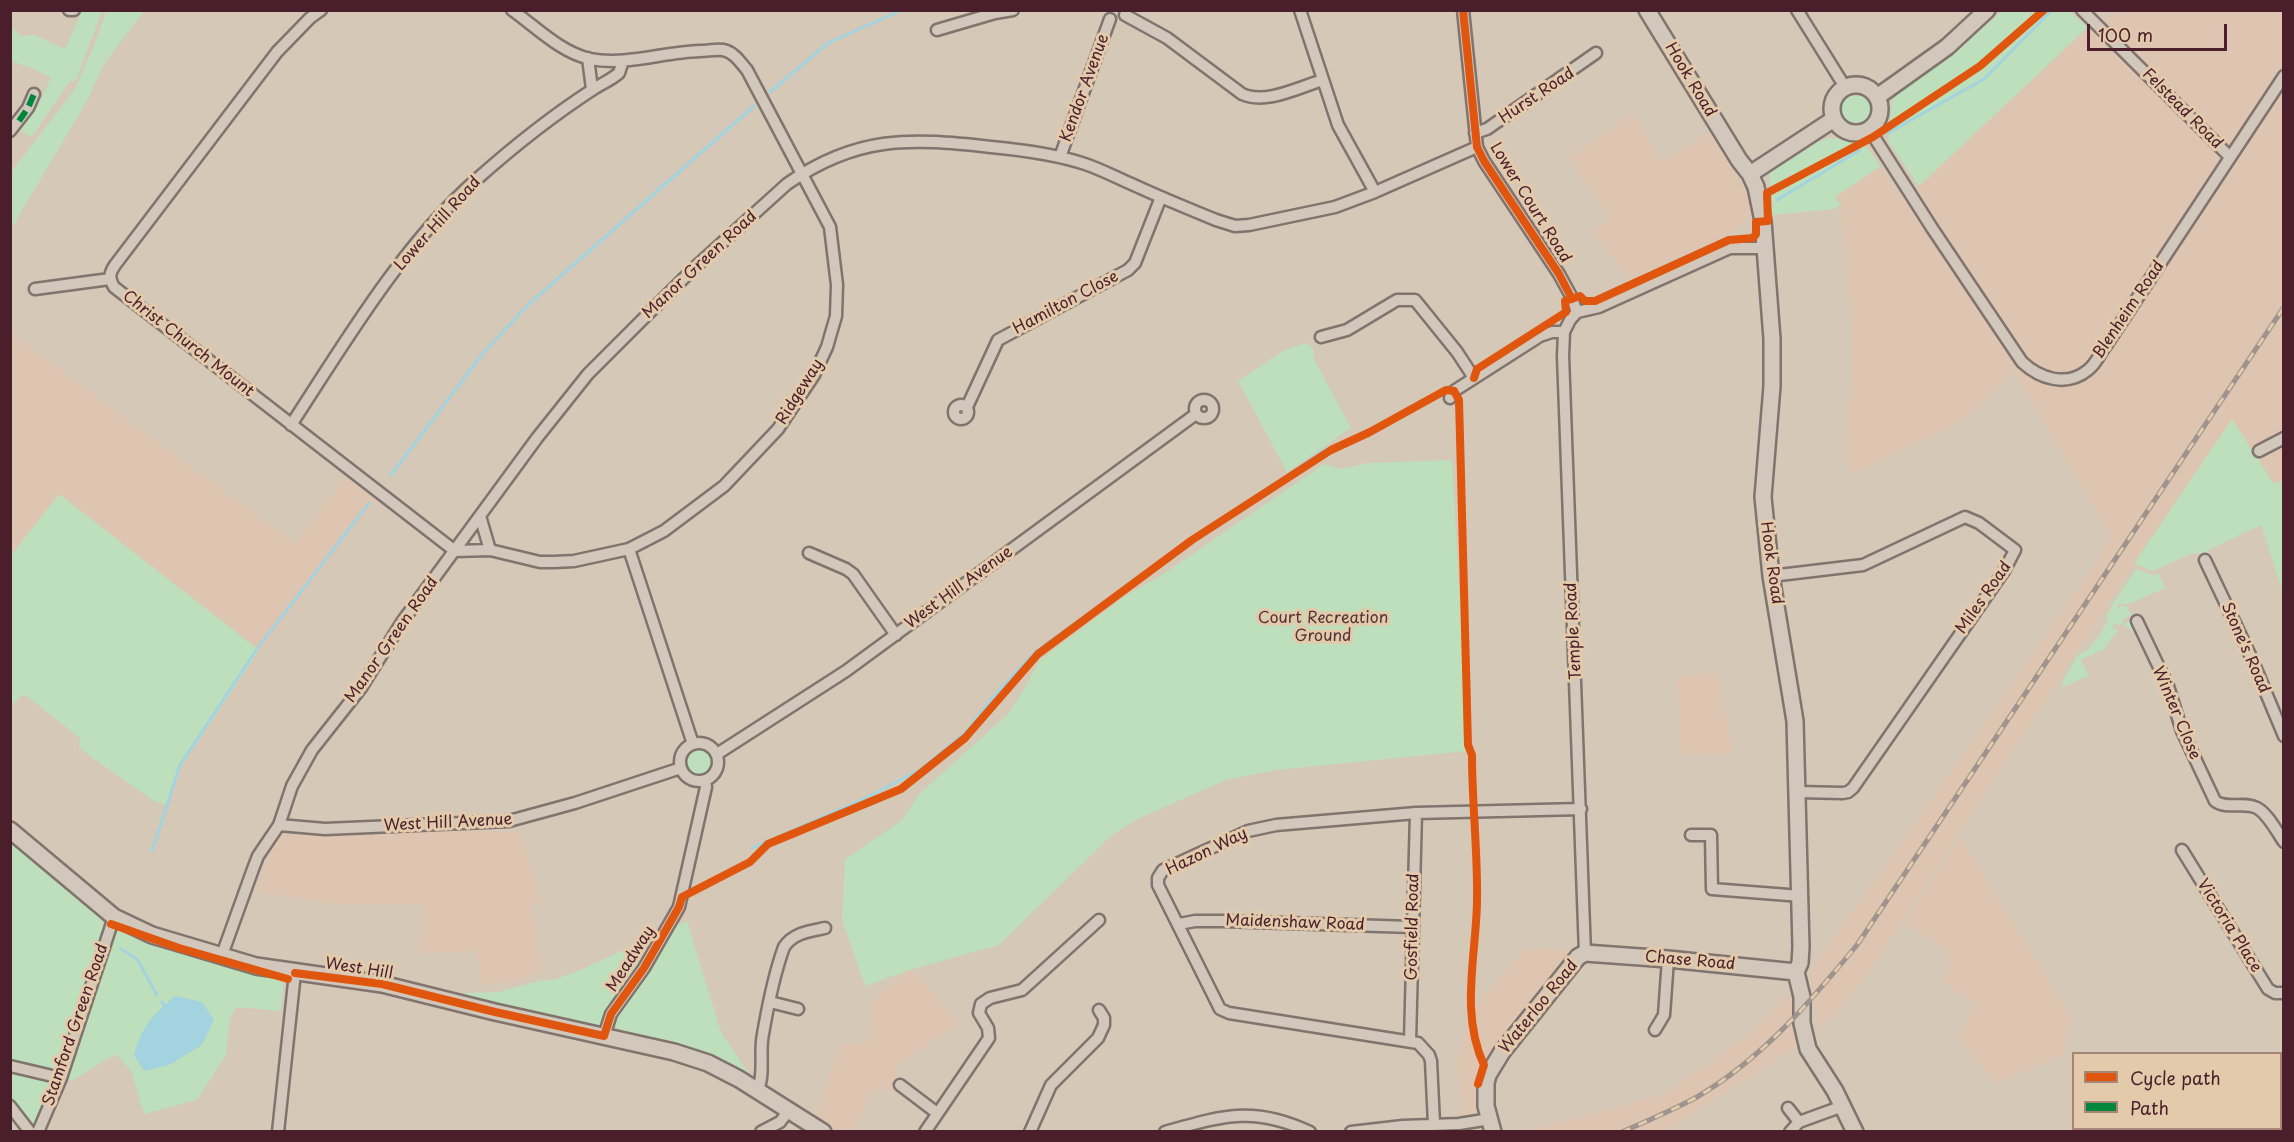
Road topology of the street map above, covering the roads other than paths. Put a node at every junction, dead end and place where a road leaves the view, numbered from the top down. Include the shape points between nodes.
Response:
1 (69, 10) edge
2 (74, 10) edge
3 (321, 10) edge
4 (512, 10) edge
5 (1013, 10) edge
6 (1300, 10) edge
7 (1463, 10) edge
8 (1647, 10) edge
9 (1797, 10) edge
10 (1987, 10) edge
11 (2082, 10) edge
12 (1126, 13) edge
13 (1107, 15) edge
14 (937, 30) dead end
15 (1596, 53) dead end
16 (588, 58) junction
17 (623, 61) junction
18 (2283, 76) edge
19 (1323, 81) junction
20 (1845, 87) junction
21 (592, 89) junction
22 (34, 94) dead end
23 (1877, 97) junction
24 (1834, 119) junction
25 (12, 128) edge
26 (1869, 129) junction
27 (1475, 133) junction
28 (1477, 147) junction
29 (1060, 157) junction
30 (2230, 157) junction
31 (801, 174) junction
32 (1750, 174) junction
33 (1375, 192) junction
34 (1161, 197) junction
35 (1765, 248) junction
36 (110, 279) junction
37 (35, 289) dead end
38 (1577, 312) junction
39 (1564, 332) junction
40 (1322, 336) dead end
41 (1474, 378) junction
42 (1450, 398) dead end
43 (967, 407) dead end
44 (1196, 414) dead end
45 (291, 425) junction
46 (2283, 438) edge
47 (2259, 451) dead end
48 (480, 516) junction
49 (629, 549) junction
50 (490, 550) junction
51 (455, 551) junction
52 (809, 553) dead end
53 (2205, 560) dead end
54 (1771, 576) junction
55 (2137, 621) dead end
56 (896, 635) junction
57 (2283, 736) edge
58 (693, 744) junction
59 (717, 754) junction
60 (681, 768) junction
61 (705, 780) junction
62 (1798, 792) junction
63 (1581, 809) junction
64 (1416, 813) junction
65 (279, 825) junction
66 (2279, 825) edge
67 (10, 830) edge
68 (1691, 835) dead end
69 (2283, 842) edge
70 (2182, 850) dead end
71 (1801, 896) junction
72 (114, 917) junction
73 (1099, 920) dead end
74 (1179, 924) junction
75 (1412, 927) junction
76 (825, 928) dead end
77 (1585, 953) junction
78 (222, 955) junction
79 (1668, 958) junction
80 (1796, 972) junction
81 (295, 973) junction
82 (2283, 993) edge
83 (770, 1002) junction
84 (798, 1009) dead end
85 (1099, 1011) dead end
86 (1655, 1030) dead end
87 (604, 1036) junction
88 (1410, 1041) junction
89 (10, 1066) edge
90 (25, 1070) junction
91 (10, 1075) edge
92 (61, 1078) junction
93 (900, 1085) dead end
94 (758, 1089) junction
95 (10, 1106) edge
96 (1843, 1106) junction
97 (790, 1108) junction
98 (1788, 1108) dead end
99 (938, 1113) junction
100 (1798, 1122) junction
101 (1434, 1124) junction
102 (1491, 1125) edge
103 (30, 1131) edge
104 (38, 1131) edge
105 (278, 1131) edge
106 (761, 1131) edge
107 (823, 1131) edge
108 (925, 1131) edge
109 (1030, 1131) edge
110 (1165, 1131) edge
111 (1310, 1131) edge
112 (1351, 1131) edge
113 (1790, 1131) edge
114 (1855, 1131) edge

1 - 2 street
3 - 36 street, Christ Church Mount via 277,52 115,265
4 - 16 street via 561,46
5 - 14 street
6 - 19 street
7 - 27 street, Lower Court Road
8 - 32 main road, Hook Road
9 - 20 street
10 - 23 main road via 1947,47
11 - 30 street, Felstead Road
12 - 13 street, Kendor Avenue via 1116,20
12 - 19 street, Kendor Avenue via 1250,98 1268,97
13 - 29 street, Kendor Avenue
15 - 27 street, Hurst Road via 1487,129
16 - 17 street
16 - 21 street
17 - 21 street, Lower Hill Road via 619,73
17 - 31 street via 672,52 723,50 736,57 747,70
18 - 30 street, Blenheim Road
19 - 33 street via 1338,125
20 - 23 main road via 1865,86
20 - 24 main road via 1833,100
21 - 45 street, Lower Hill Road via 475,180 432,226 385,283
22 - 25 street
23 - 26 main road via 1880,112
24 - 26 main road via 1846,131 1861,133
24 - 32 main road
26 - 30 street, Blenheim Road via 2022,362 2053,380 2064,380 2088,370
27 - 28 street, Lower Court Road
28 - 33 street, Manor Green Road
28 - 38 street, Lower Court Road via 1559,274
29 - 31 street, Manor Green Road via 905,140 832,157
29 - 34 street, Manor Green Road
31 - 48 street, Manor Green Road via 693,269 605,355 569,396
31 - 49 street, Ridgeway via 830,227 835,254 836,316 827,347 794,407 742,468 690,513
32 - 35 main road, Hook Road via 1760,200
33 - 34 street, Manor Green Road via 1335,207 1249,225 1215,220
34 - 43 street, Hamilton Close via 1135,263 999,340
35 - 38 street via 1730,248 1599,307
35 - 54 main road, Hook Road via 1772,386 1763,497
36 - 37 street
36 - 45 street, Christ Church Mount via 119,291
38 - 39 street
39 - 41 street via 1540,336
39 - 63 street, Temple Road
40 - 41 street via 1347,330 1397,300 1415,300
41 - 42 street
44 - 56 street, West Hill Avenue
45 - 51 street, Christ Church Mount
46 - 47 street
48 - 50 street
48 - 51 street, Manor Green Road
49 - 50 street via 554,562
49 - 58 street
50 - 51 street
51 - 65 street, Manor Green Road via 402,622 361,688 312,750 292,786
52 - 56 street via 853,574
53 - 57 street, Stone's Road
54 - 62 main road, Hook Road via 1795,721
54 - 62 street, Miles Road via 1863,565 1965,517 2015,550 1853,788 1843,793
55 - 66 street, Winter Close via 2168,687 2182,731 2217,803 2257,808
56 - 59 street, West Hill Avenue
58 - 59 street via 704,743
58 - 60 street via 681,756
59 - 61 street via 718,766
60 - 61 street via 694,780
60 - 65 street, West Hill Avenue via 509,821 325,829
61 - 87 street, Meadway via 679,907 644,968 611,1014
62 - 71 main road, Hook Road
63 - 64 street, Hazon Way
63 - 77 street, Temple Road
64 - 74 street, Hazon Way via 1258,827 1163,870 1158,885
64 - 75 street, Gosfield Road
65 - 78 street, Manor Green Road via 258,856
66 - 69 street
67 - 72 main road, West Hill
68 - 71 street via 1711,835 1712,889
70 - 82 street, Victoria Place via 2268,989
71 - 80 main road, Hook Road via 1800,963
72 - 78 main road, West Hill via 152,935
72 - 92 street, Stamford Green Road
73 - 99 street via 1022,990 981,1004 979,1013 989,1038
74 - 75 street, Maidenshaw Road via 1224,921
74 - 88 street, Hazon Way via 1216,1001 1229,1013
75 - 88 street, Gosfield Road
76 - 83 street via 788,940 780,956
77 - 79 main road, Chase Road
77 - 102 main road, Waterloo Road via 1523,1026 1488,1075 1486,1092
78 - 81 main road, West Hill
79 - 80 main road, Chase Road
79 - 86 street via 1664,1015
80 - 96 main road, Hook Road via 1808,1049
81 - 87 main road, West Hill via 382,984
81 - 105 street
83 - 84 street
83 - 94 street via 762,1034 763,1079
85 - 109 street via 1104,1018 1101,1032 1051,1085
87 - 94 main road, West Hill via 700,1060
88 - 101 street via 1424,1048 1431,1061
89 - 90 street
90 - 91 street
90 - 92 street
92 - 104 street, Stamford Green Road
93 - 99 street
94 - 97 main road, West Hill
95 - 103 street
96 - 100 street
96 - 114 main road, Hook Road
97 - 106 street via 780,1122
97 - 107 main road, West Hill
98 - 100 street
99 - 108 street
100 - 113 street
101 - 102 street
101 - 112 street
110 - 111 street via 1245,1114 1280,1119

